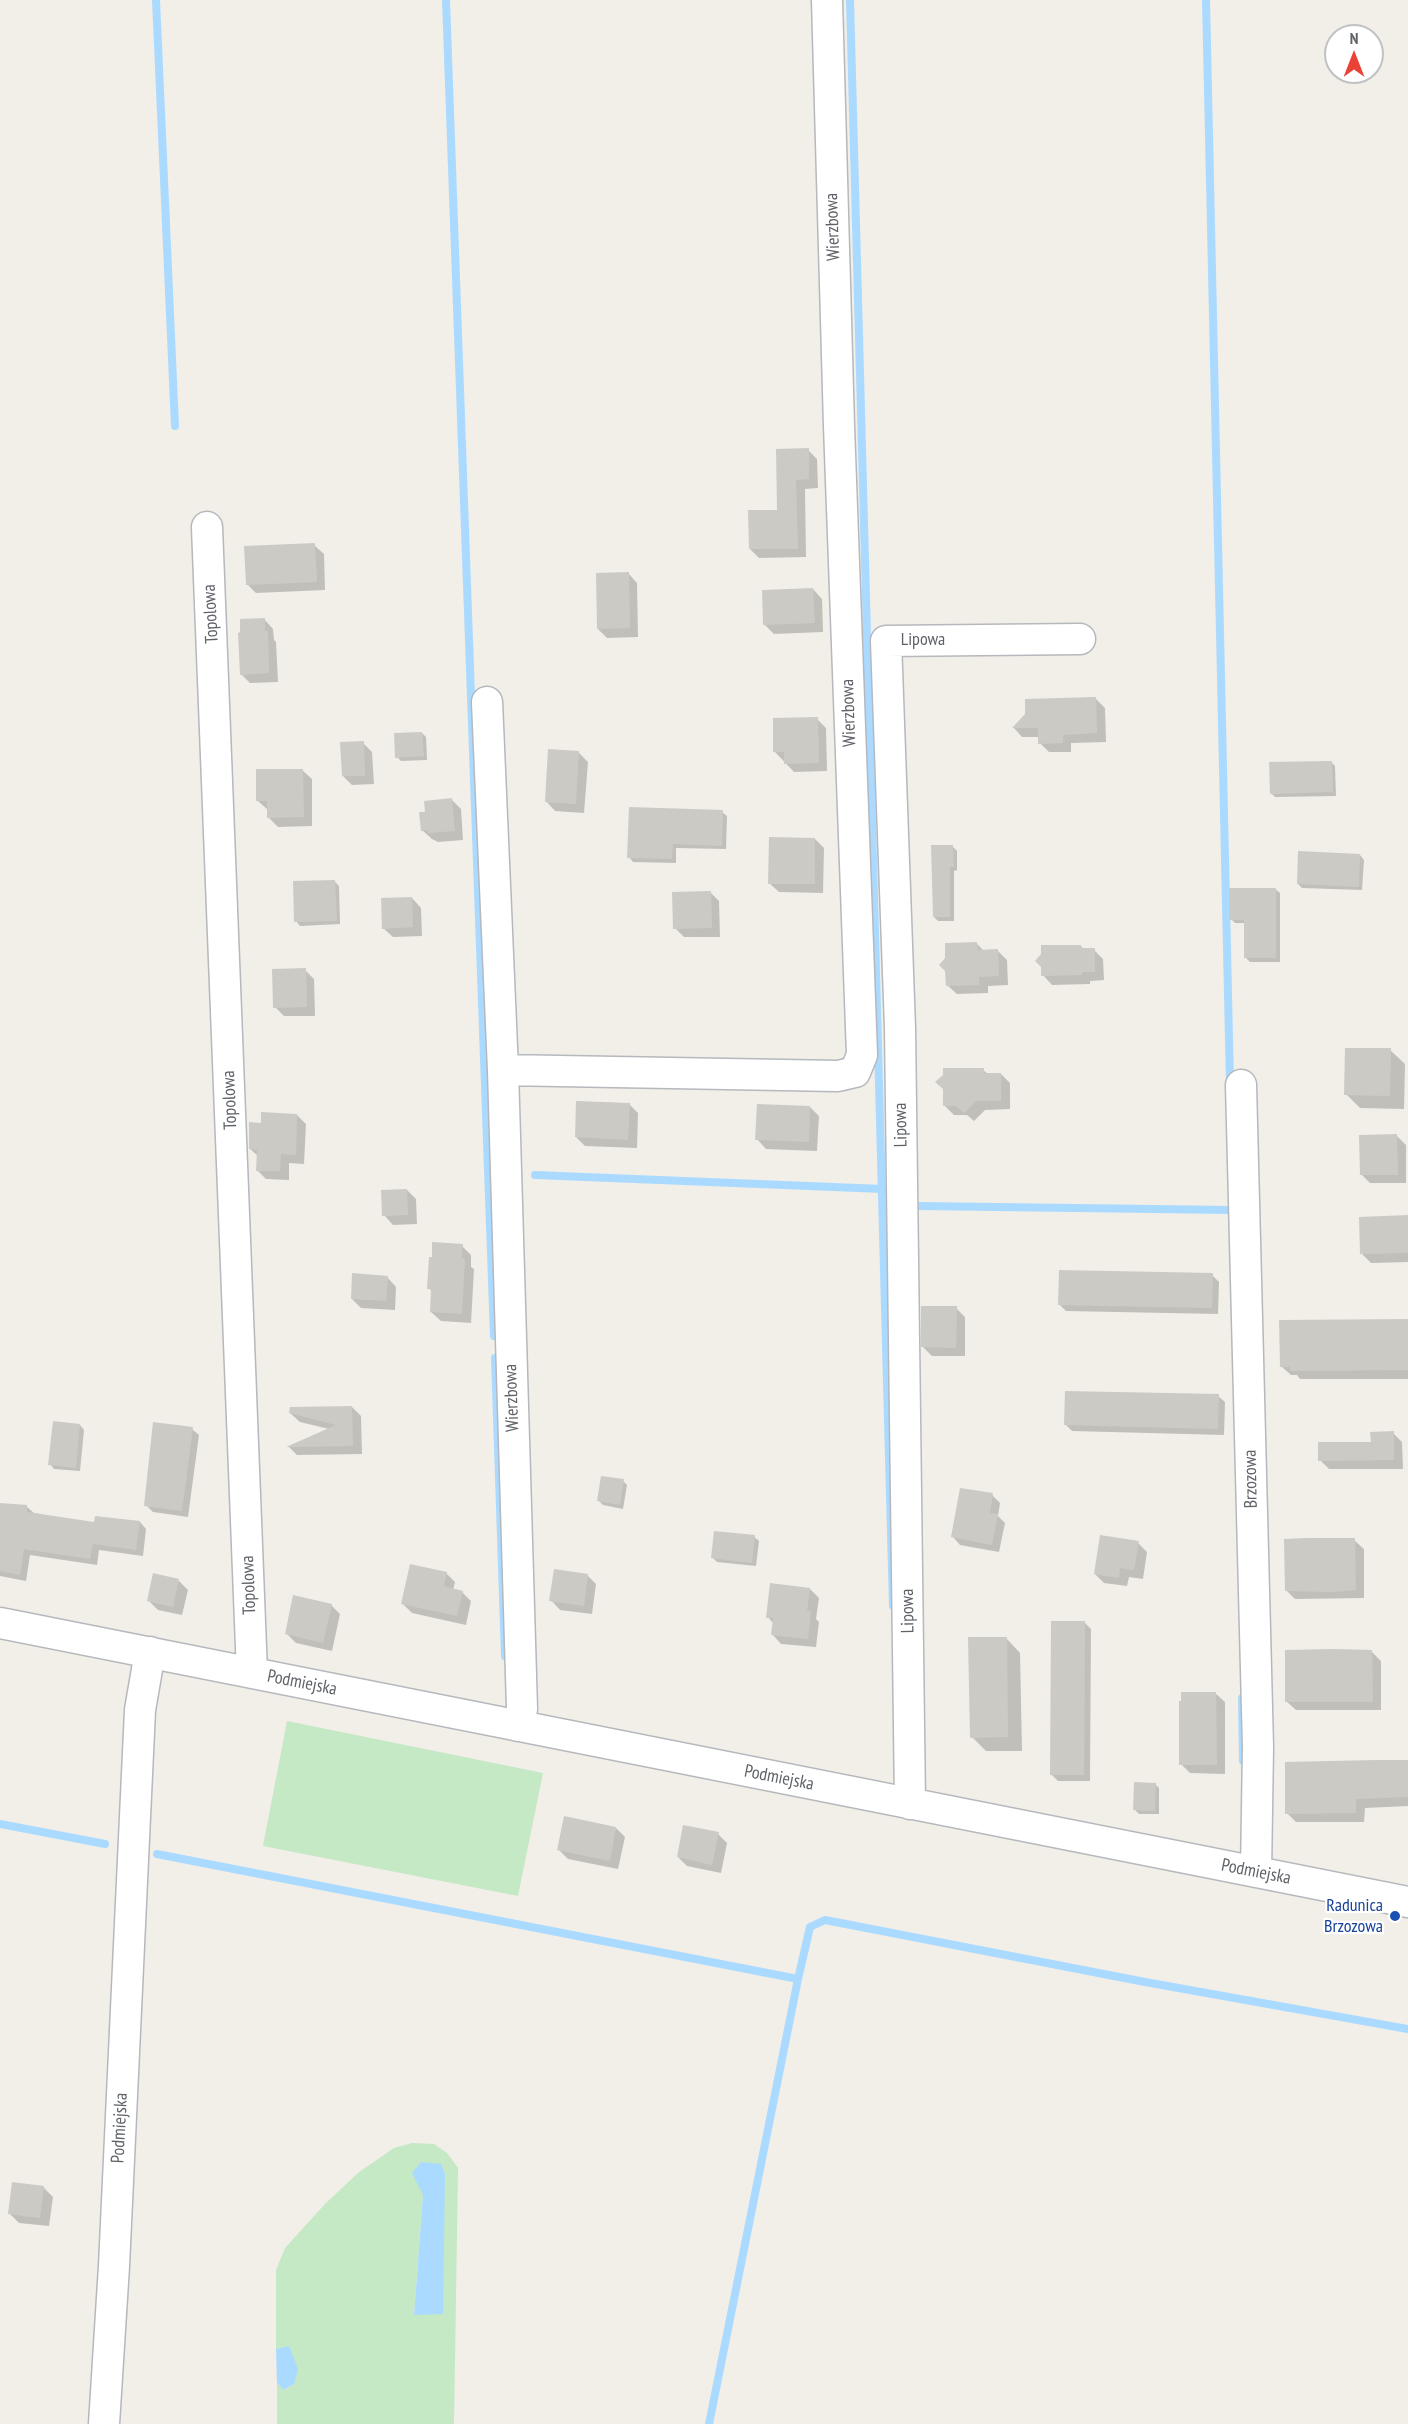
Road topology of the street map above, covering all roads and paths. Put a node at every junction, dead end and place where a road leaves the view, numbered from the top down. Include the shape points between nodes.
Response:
1 (827, 0) edge
2 (207, 527) dead end
3 (1080, 639) dead end
4 (487, 702) dead end
5 (503, 1070) junction
6 (1241, 1085) dead end
7 (0, 1623) edge
8 (150, 1652) junction
9 (252, 1672) junction
10 (518, 1726) junction
11 (910, 1804) junction
12 (1256, 1872) junction
13 (1408, 1902) edge
14 (104, 2424) edge

1 - 5 street, Wierzbowa via 862,1055 855,1072 838,1076
2 - 9 street, Topolowa
3 - 11 street, Lipowa via 886,640 900,1028
4 - 5 street, Wierzbowa
5 - 10 street, Wierzbowa via 522,1708
6 - 12 street, Brzozowa via 1258,1747
7 - 8 street, Podmiejska
8 - 9 street, Podmiejska
8 - 14 street, Podmiejska via 140,1710
9 - 10 street, Podmiejska
10 - 11 street, Podmiejska
11 - 12 street, Podmiejska
12 - 13 street, Podmiejska

